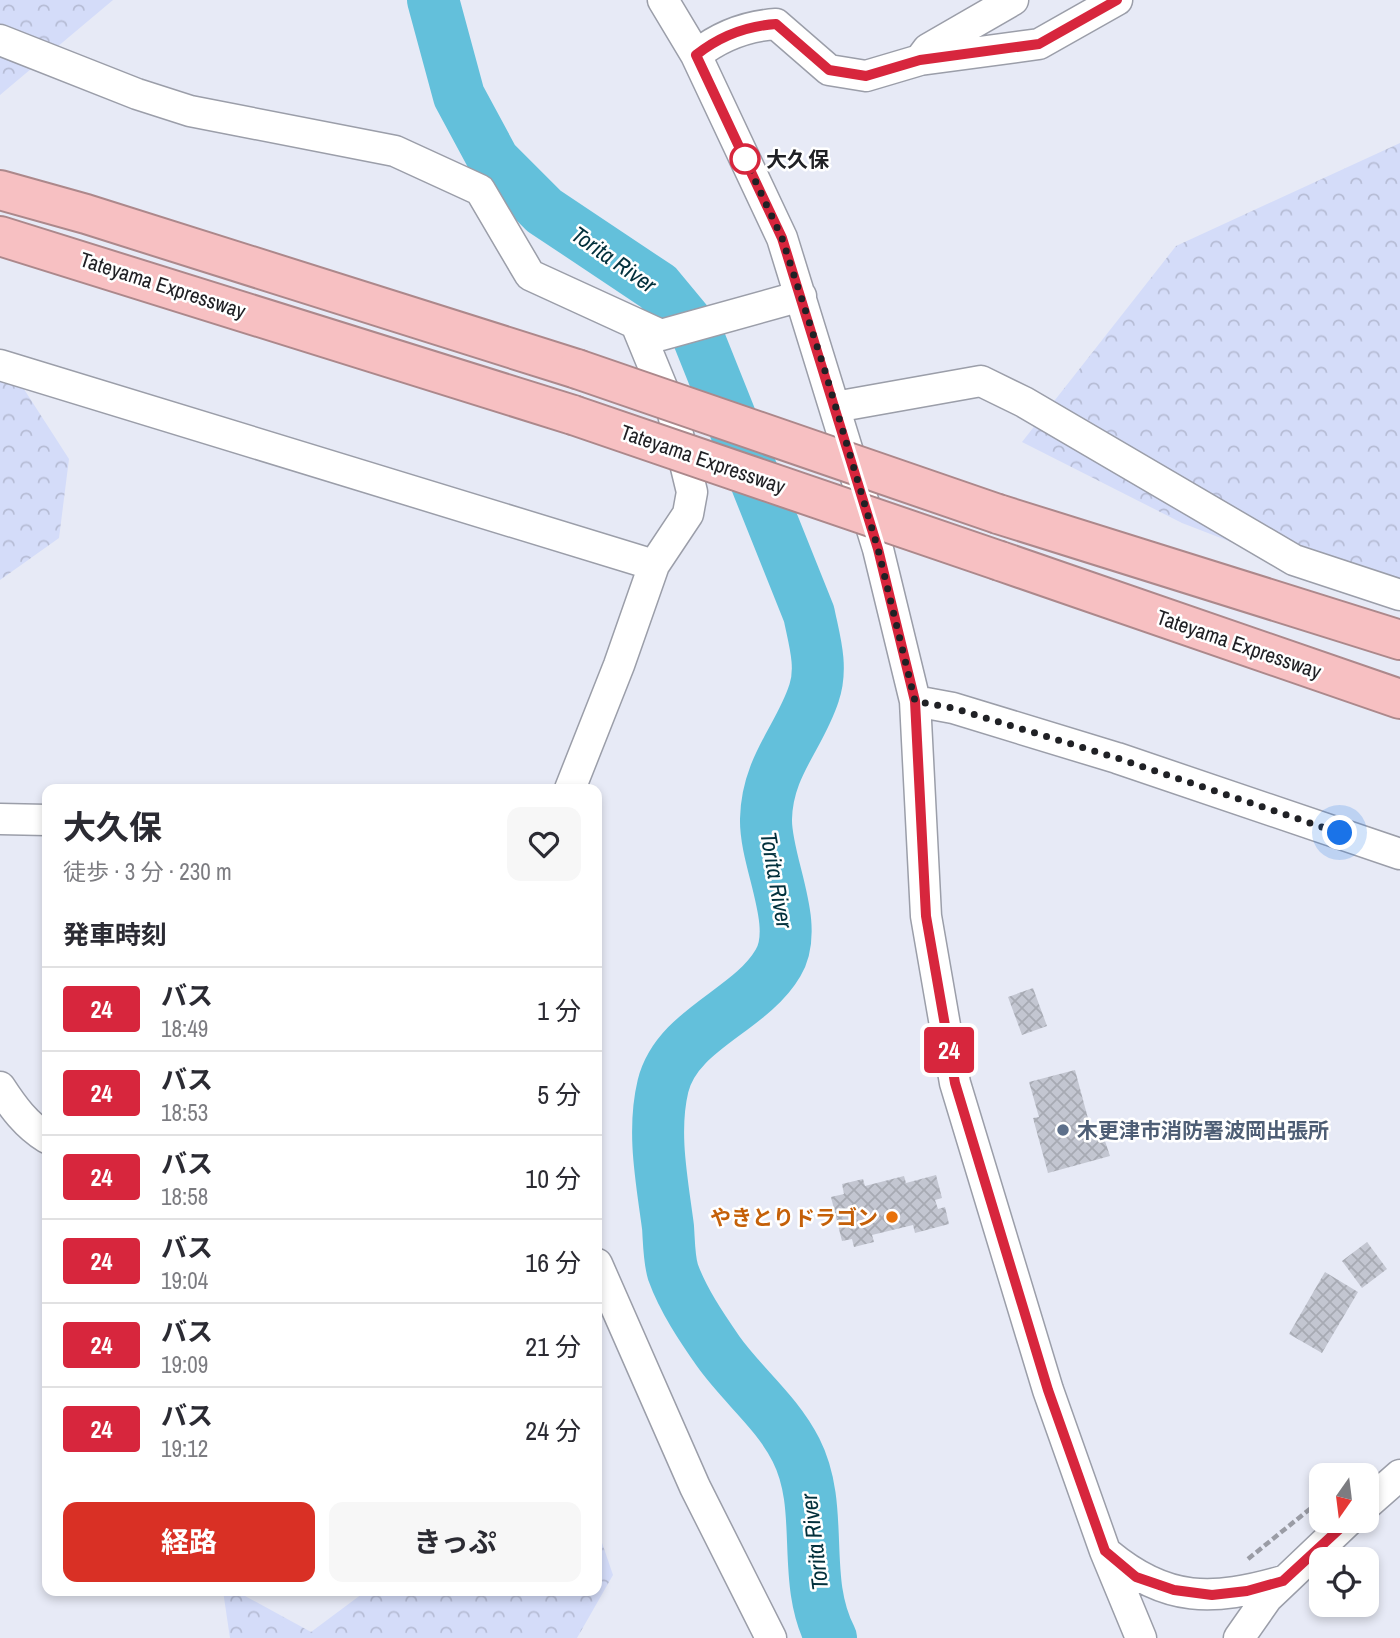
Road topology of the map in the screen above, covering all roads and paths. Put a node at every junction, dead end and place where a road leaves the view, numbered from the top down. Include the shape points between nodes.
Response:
1 (663, 0) edge
2 (1013, 0) edge
3 (1117, 0) edge
4 (0, 40) edge
5 (696, 55) junction
6 (920, 60) junction
7 (0, 190) edge
8 (0, 236) edge
9 (800, 296) junction
10 (636, 324) junction
11 (0, 365) edge
12 (835, 407) junction
13 (654, 565) junction
14 (1063, 583) junction
15 (1400, 595) edge
16 (1400, 640) edge
17 (1400, 699) edge
18 (915, 701) junction
19 (1400, 712) edge
20 (572, 784) edge
21 (0, 819) edge
22 (42, 820) edge
23 (1400, 854) edge
24 (0, 1087) edge
25 (42, 1135) edge
26 (602, 1275) edge
27 (1400, 1475) edge
28 (1379, 1493) edge
29 (1309, 1510) edge
30 (1335, 1533) edge
31 (1105, 1551) junction
32 (1246, 1560) dead end
33 (1283, 1581) junction
34 (771, 1638) edge
35 (1141, 1638) edge
36 (1239, 1638) edge

1 - 5 street
2 - 6 street via 928,49
3 - 6 street via 1039,44
4 - 10 street via 190,111 395,151 480,190 530,275
5 - 6 street via 713,42 754,26 776,24 829,70 866,76
5 - 9 street via 782,238
7 - 16 highway, Tateyama Expressway, bridge via 577,369 998,514
8 - 14 highway, Tateyama Expressway, bridge via 573,415
9 - 10 street via 661,335
9 - 12 street
10 - 13 street via 673,414 692,492 688,514
11 - 13 street
12 - 15 street via 982,381 1294,560
12 - 18 street via 878,549
13 - 20 street
14 - 17 highway, Tateyama Expressway
14 - 19 highway
18 - 23 street via 953,708 1117,758
18 - 31 street via 926,916 955,1083 1048,1390
21 - 22 street
24 - 25 street via 17,1112
26 - 34 street via 695,1487
27 - 28 street
29 - 32 path
30 - 33 street
31 - 33 street via 1136,1577 1174,1590 1212,1595
31 - 35 street
33 - 36 street

